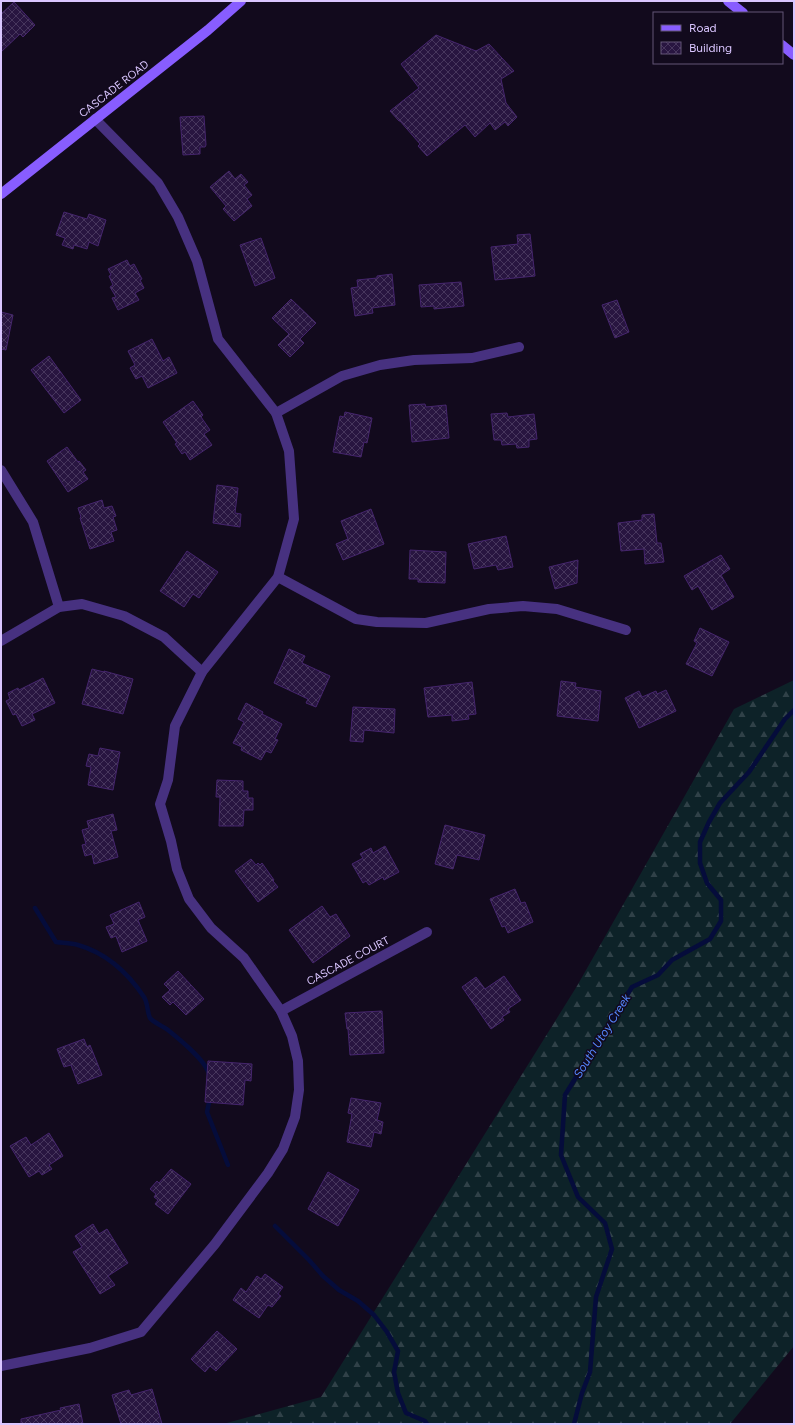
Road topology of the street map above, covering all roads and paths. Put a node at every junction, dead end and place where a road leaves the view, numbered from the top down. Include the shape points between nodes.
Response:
1 (241, 1) edge
2 (728, 1) edge
3 (742, 12) edge
4 (783, 46) edge
5 (794, 55) edge
6 (95, 119) junction
7 (1, 194) edge
8 (519, 347) dead end
9 (276, 413) junction
10 (1, 470) edge
11 (278, 577) junction
12 (59, 608) junction
13 (626, 630) dead end
14 (1, 641) edge
15 (202, 672) junction
16 (427, 932) dead end
17 (280, 1011) junction
18 (1, 1366) edge

1 - 6 main road, CASCADE ROAD
2 - 3 main road
4 - 5 main road
6 - 7 main road, CASCADE ROAD
6 - 9 street via 158,183 174,210 197,261 218,339
8 - 9 street via 472,358 414,360 380,365 342,376
9 - 11 street via 289,451 294,519
10 - 12 street via 33,522
11 - 13 street via 356,618 377,622 426,623 490,609 522,606 557,609
11 - 15 street
12 - 14 street
12 - 15 street via 82,604 124,616 164,637
15 - 17 street via 175,726 168,780 160,804 177,868 190,899 211,928 244,958
16 - 17 street, CASCADE COURT
17 - 18 street via 298,1062 299,1090 295,1117 283,1149 216,1244 141,1332 90,1348

